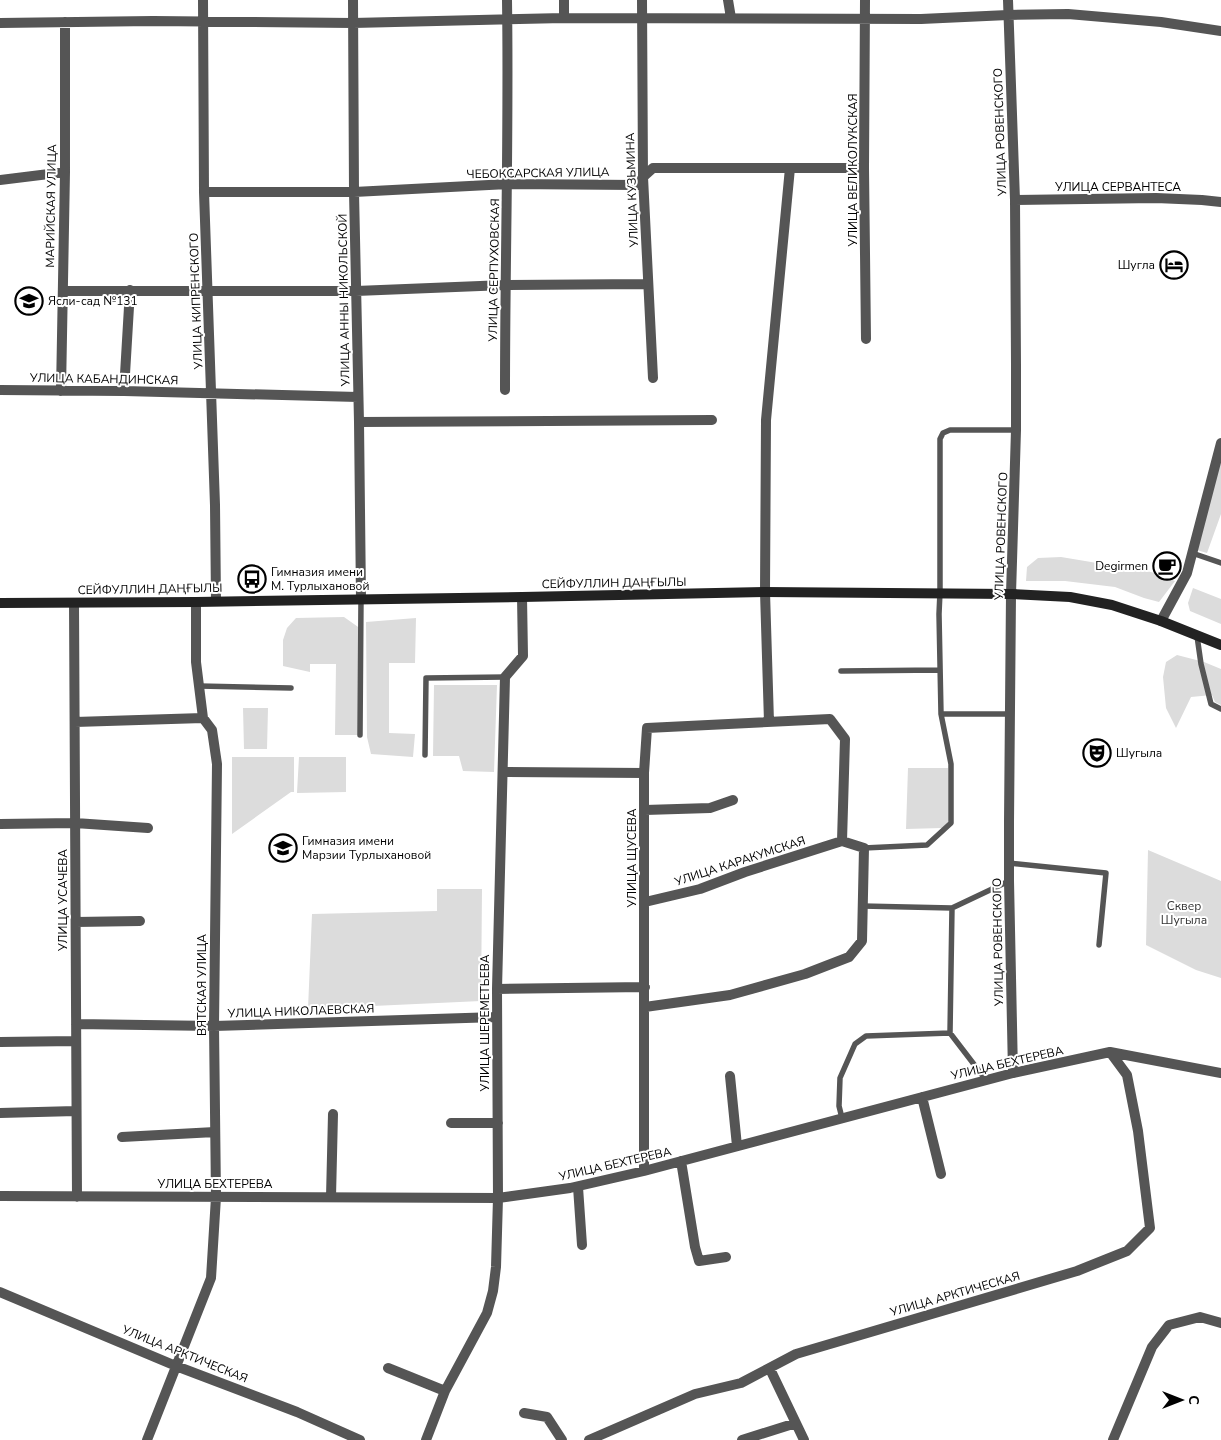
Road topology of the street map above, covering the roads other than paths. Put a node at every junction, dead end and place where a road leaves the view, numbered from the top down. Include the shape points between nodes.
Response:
1 (203, 0) edge
2 (353, 0) edge
3 (507, 0) edge
4 (564, 0) edge
5 (642, 0) edge
6 (728, 0) edge
7 (865, 0) edge
8 (1008, 0) edge
9 (1008, 15) junction
10 (642, 17) junction
11 (507, 18) junction
12 (564, 18) junction
13 (731, 18) junction
14 (865, 19) junction
15 (65, 22) junction
16 (203, 22) junction
17 (0, 23) edge
18 (353, 23) junction
19 (1221, 31) edge
20 (790, 168) junction
21 (864, 168) junction
22 (65, 172) junction
23 (643, 177) junction
24 (0, 180) edge
25 (508, 184) junction
26 (204, 192) junction
27 (354, 192) junction
28 (1015, 200) junction
29 (1221, 202) edge
30 (648, 284) junction
31 (505, 285) junction
32 (130, 290) junction
33 (208, 290) junction
34 (63, 291) junction
35 (356, 291) junction
36 (866, 339) dead end
37 (653, 378) dead end
38 (0, 390) edge
39 (505, 390) dead end
40 (61, 391) junction
41 (124, 391) junction
42 (211, 394) junction
43 (358, 397) junction
44 (712, 420) dead end
45 (359, 422) junction
46 (1016, 430) junction
47 (1221, 443) edge
48 (1192, 553) junction
49 (1221, 563) edge
50 (765, 592) junction
51 (940, 592) junction
52 (1011, 594) junction
53 (522, 597) junction
54 (361, 599) junction
55 (216, 601) junction
56 (196, 602) junction
57 (0, 603) edge
58 (74, 603) junction
59 (1161, 621) junction
60 (1197, 636) junction
61 (1221, 645) edge
62 (940, 670) junction
63 (841, 671) dead end
64 (504, 677) junction
65 (199, 686) junction
66 (292, 688) dead end
67 (1221, 708) edge
68 (941, 714) junction
69 (1010, 714) junction
70 (203, 718) junction
71 (75, 722) junction
72 (769, 722) junction
73 (360, 735) dead end
74 (425, 755) dead end
75 (503, 772) junction
76 (644, 773) junction
77 (733, 800) dead end
78 (645, 810) junction
79 (75, 823) junction
80 (0, 824) edge
81 (148, 828) dead end
82 (842, 841) junction
83 (864, 848) junction
84 (1009, 863) junction
85 (1009, 881) junction
86 (645, 902) junction
87 (862, 906) junction
88 (952, 908) junction
89 (140, 921) dead end
90 (76, 922) junction
91 (1099, 945) dead end
92 (645, 988) junction
93 (497, 989) junction
94 (645, 1007) junction
95 (497, 1017) junction
96 (76, 1024) junction
97 (214, 1026) junction
98 (950, 1033) junction
99 (76, 1041) junction
100 (0, 1042) edge
101 (1110, 1052) junction
102 (1221, 1072) edge
103 (1013, 1073) junction
104 (730, 1076) dead end
105 (986, 1080) junction
106 (922, 1097) junction
107 (76, 1111) junction
108 (0, 1113) edge
109 (332, 1114) dead end
110 (842, 1118) junction
111 (451, 1122) dead end
112 (498, 1122) junction
113 (215, 1132) junction
114 (122, 1136) dead end
115 (737, 1146) junction
116 (681, 1161) junction
117 (644, 1170) junction
118 (941, 1174) dead end
119 (578, 1186) junction
120 (0, 1196) edge
121 (77, 1196) junction
122 (216, 1197) junction
123 (331, 1197) junction
124 (498, 1198) junction
125 (582, 1245) dead end
126 (726, 1257) dead end
127 (0, 1292) edge
128 (1221, 1323) edge
129 (176, 1366) junction
130 (388, 1368) dead end
131 (770, 1369) junction
132 (445, 1391) junction
133 (524, 1413) dead end
134 (796, 1423) junction
135 (147, 1440) edge
136 (360, 1440) edge
137 (426, 1440) edge
138 (562, 1440) edge
139 (589, 1440) edge
140 (742, 1440) edge
141 (804, 1440) edge
142 (1114, 1440) edge

1 - 16 street, УЛИЦА КИПРЕНСКОГО
2 - 18 street, УЛИЦА АННЫ НИКОЛЬСКОЙ
3 - 11 street, УЛИЦА СЕРПУХОВСКАЯ
4 - 12 street
5 - 10 street, УЛИЦА КУЗЬМИНА
6 - 13 street
7 - 14 street, УЛИЦА ВЕЛИКОЛУКСКАЯ
8 - 9 street, УЛИЦА РОВЕНСКОГО
9 - 14 street
9 - 19 street via 1068,14
9 - 28 street, УЛИЦА РОВЕНСКОГО
10 - 12 street
10 - 13 street
10 - 23 street, УЛИЦА КУЗЬМИНА
11 - 12 street
11 - 18 street
11 - 25 street, УЛИЦА СЕРПУХОВСКАЯ
13 - 14 street
14 - 21 street, УЛИЦА ВЕЛИКОЛУКСКАЯ
15 - 16 street
15 - 17 street
15 - 22 street, МАРИЙСКАЯ УЛИЦА
16 - 18 street
16 - 26 street, УЛИЦА КИПРЕНСКОГО
18 - 27 street, УЛИЦА АННЫ НИКОЛЬСКОЙ
20 - 21 street, ЧЕБОКСАРСКАЯ УЛИЦА
20 - 23 street, ЧЕБОКСАРСКАЯ УЛИЦА via 653,168
20 - 50 street via 766,420
21 - 36 street, УЛИЦА ВЕЛИКОЛУКСКАЯ
22 - 24 street
22 - 34 street, МАРИЙСКАЯ УЛИЦА
23 - 25 street, ЧЕБОКСАРСКАЯ УЛИЦА via 637,185
23 - 30 street, УЛИЦА КУЗЬМИНА
25 - 27 street, ЧЕБОКСАРСКАЯ УЛИЦА
25 - 31 street, УЛИЦА СЕРПУХОВСКАЯ
26 - 27 street, ЧЕБОКСАРСКАЯ УЛИЦА
26 - 33 street, УЛИЦА КИПРЕНСКОГО
27 - 35 street, УЛИЦА АННЫ НИКОЛЬСКОЙ
28 - 29 street, УЛИЦА СЕРВАНТЕСА via 1156,198
28 - 46 street, УЛИЦА РОВЕНСКОГО
30 - 31 street
30 - 37 street, УЛИЦА КУЗЬМИНА
31 - 35 street
31 - 39 street, УЛИЦА СЕРПУХОВСКАЯ
32 - 33 street
32 - 34 street
32 - 41 street
33 - 35 street
33 - 42 street, УЛИЦА КИПРЕНСКОГО
34 - 40 street, МАРИЙСКАЯ УЛИЦА
35 - 43 street, УЛИЦА АННЫ НИКОЛЬСКОЙ
38 - 40 street, УЛИЦА КАБАНДИНСКАЯ
40 - 41 street, УЛИЦА КАБАНДИНСКАЯ
41 - 42 street, УЛИЦА КАБАНДИНСКАЯ
42 - 43 street, УЛИЦА КАБАНДИНСКАЯ
42 - 55 street, УЛИЦА КИПРЕНСКОГО
43 - 45 street, УЛИЦА АННЫ НИКОЛЬСКОЙ
44 - 45 street
45 - 54 street, УЛИЦА АННЫ НИКОЛЬСКОЙ
46 - 51 lane via 950,430 940,439
46 - 52 street, УЛИЦА РОВЕНСКОГО
47 - 48 street
48 - 49 lane
48 - 59 street via 1187,573
50 - 51 main road, СЕЙФУЛЛИН ДАҢҒЫЛЫ
50 - 53 main road, СЕЙФУЛЛИН ДАҢҒЫЛЫ
50 - 72 street
51 - 52 main road, СЕЙФУЛЛИН ДАҢҒЫЛЫ
51 - 62 lane
52 - 59 main road, СЕЙФУЛЛИН ДАҢҒЫЛЫ via 1070,597 1112,605
52 - 69 street, УЛИЦА РОВЕНСКОГО
53 - 54 main road, СЕЙФУЛЛИН ДАҢҒЫЛЫ
53 - 64 street via 523,656
54 - 55 main road, СЕЙФУЛЛИН ДАҢҒЫЛЫ
54 - 73 lane
55 - 56 main road, СЕЙФУЛЛИН ДАҢҒЫЛЫ
56 - 58 main road, СЕЙФУЛЛИН ДАҢҒЫЛЫ
56 - 65 street, ВЯТСКАЯ УЛИЦА
57 - 58 main road, СЕЙФУЛЛИН ДАҢҒЫЛЫ
58 - 71 street, УЛИЦА УСАЧЕВА
59 - 60 main road, СЕЙФУЛЛИН ДАҢҒЫЛЫ
60 - 61 main road, СЕЙФУЛЛИН ДАҢҒЫЛЫ
60 - 67 lane via 1211,704
62 - 63 lane
62 - 68 lane
64 - 74 lane via 426,678
64 - 75 street, УЛИЦА ШЕРЕМЕТЬЕВА
65 - 66 lane
65 - 70 street, ВЯТСКАЯ УЛИЦА
68 - 69 lane
68 - 83 lane via 951,764 951,823 927,844
69 - 84 street, УЛИЦА РОВЕНСКОГО
70 - 71 street
70 - 97 street, ВЯТСКАЯ УЛИЦА via 212,730 217,764
71 - 79 street, УЛИЦА УСАЧЕВА
72 - 76 street, УЛИЦА ЩУСЕВА via 647,728
72 - 82 street, УЛИЦА ЩУСЕВА via 830,719 845,739
75 - 76 street
75 - 93 street, УЛИЦА ШЕРЕМЕТЬЕВА
76 - 78 street, УЛИЦА ЩУСЕВА
77 - 78 street via 710,808
78 - 86 street, УЛИЦА ЩУСЕВА
79 - 80 street
79 - 81 street
79 - 90 street, УЛИЦА УСАЧЕВА
82 - 83 street
82 - 86 street, УЛИЦА КАРАКУМСКАЯ via 700,889
83 - 87 street
84 - 85 street, УЛИЦА РОВЕНСКОГО
84 - 91 lane via 1106,873
85 - 88 lane
85 - 103 street, УЛИЦА РОВЕНСКОГО
86 - 92 street, УЛИЦА ЩУСЕВА
87 - 88 lane
87 - 94 street via 862,941 849,956 805,974 730,995
88 - 98 lane
89 - 90 street
90 - 96 street, УЛИЦА УСАЧЕВА
92 - 93 street
92 - 94 street, УЛИЦА ЩУСЕВА
93 - 95 street, УЛИЦА ШЕРЕМЕТЬЕВА
94 - 117 street, УЛИЦА ЩУСЕВА
95 - 97 street, УЛИЦА НИКОЛАЕВСКАЯ
95 - 112 street, УЛИЦА ШЕРЕМЕТЬЕВА
96 - 97 street, УЛИЦА НИКОЛАЕВСКАЯ
96 - 99 street, УЛИЦА УСАЧЕВА
97 - 113 street, ВЯТСКАЯ УЛИЦА
98 - 105 lane
98 - 110 lane via 866,1036 855,1044 840,1078
99 - 100 street
99 - 107 street, УЛИЦА УСАЧЕВА
101 - 102 street, УЛИЦА БЕХТЕРЕВА
101 - 103 street, УЛИЦА БЕХТЕРЕВА
101 - 131 street, УЛИЦА АРКТИЧЕСКАЯ via 1127,1075 1138,1131 1150,1228 1127,1252 1077,1271 796,1354
103 - 105 street, УЛИЦА БЕХТЕРЕВА
104 - 115 street
105 - 106 street, УЛИЦА БЕХТЕРЕВА
106 - 110 street, УЛИЦА БЕХТЕРЕВА
106 - 118 street
107 - 108 street
107 - 121 street, УЛИЦА УСАЧЕВА
109 - 123 street
110 - 115 street, УЛИЦА БЕХТЕРЕВА
111 - 112 street
112 - 124 street, УЛИЦА ШЕРЕМЕТЬЕВА
113 - 114 street
113 - 122 street, ВЯТСКАЯ УЛИЦА
115 - 116 street, УЛИЦА БЕХТЕРЕВА
116 - 117 street, УЛИЦА БЕХТЕРЕВА
116 - 126 street via 699,1261
117 - 119 street, УЛИЦА БЕХТЕРЕВА
119 - 124 street, УЛИЦА БЕХТЕРЕВА
119 - 125 street
120 - 121 street, УЛИЦА БЕХТЕРЕВА
121 - 122 street, УЛИЦА БЕХТЕРЕВА
122 - 123 street, УЛИЦА БЕХТЕРЕВА
122 - 129 street, ВЯТСКАЯ УЛИЦА via 211,1278
123 - 124 street, УЛИЦА БЕХТЕРЕВА
124 - 132 street, УЛИЦА ШЕРЕМЕТЬЕВА via 494,1291 487,1313
127 - 129 street, УЛИЦА АРКТИЧЕСКАЯ
128 - 142 street via 1200,1317 1169,1325 1152,1347
129 - 135 street, ВЯТСКАЯ УЛИЦА
129 - 136 street, УЛИЦА АРКТИЧЕСКАЯ
130 - 132 street
131 - 134 street
131 - 139 street, УЛИЦА АРКТИЧЕСКАЯ via 741,1383 695,1394
132 - 137 street, УЛИЦА ШЕРЕМЕТЬЕВА
133 - 138 street via 547,1418
134 - 140 street
134 - 141 street

